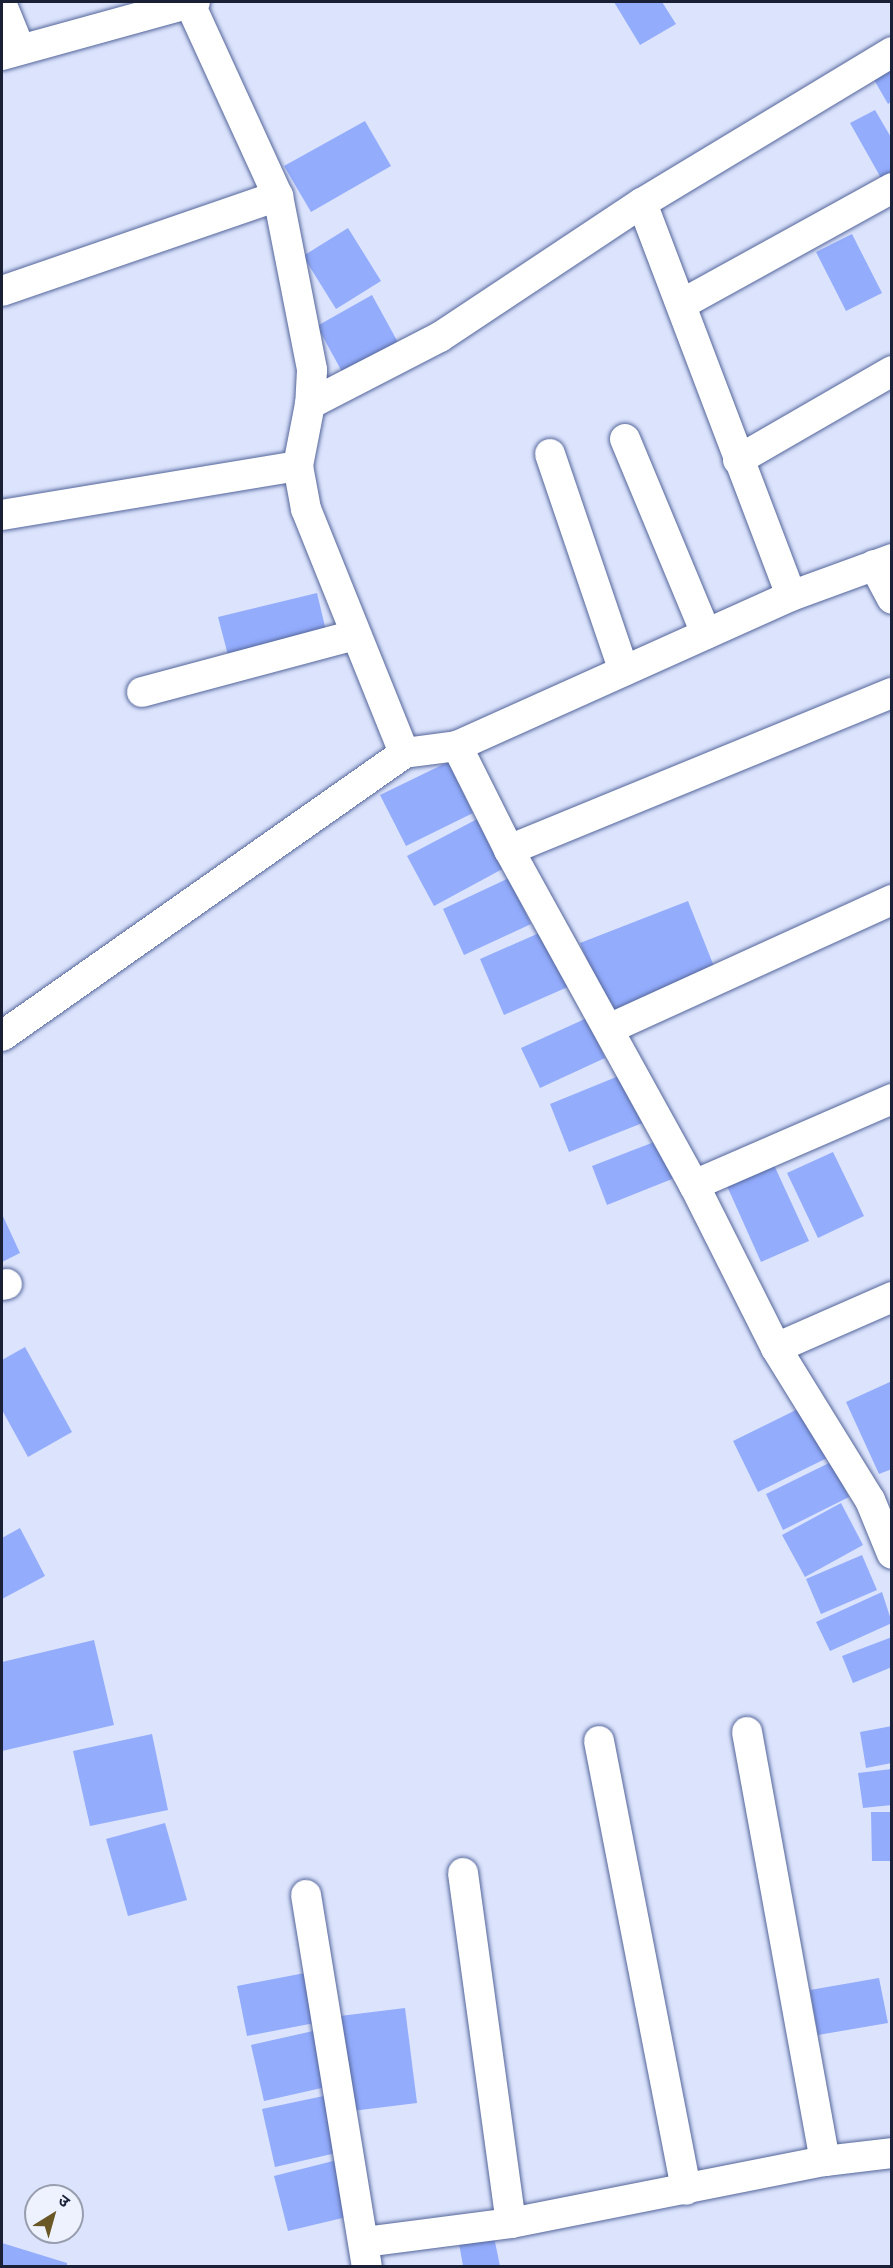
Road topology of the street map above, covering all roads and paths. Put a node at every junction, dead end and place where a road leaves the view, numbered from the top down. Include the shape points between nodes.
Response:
1 (192, 3) edge
2 (2, 5) edge
3 (11, 52) edge
4 (891, 52) edge
5 (891, 188) edge
6 (278, 196) junction
7 (642, 203) junction
8 (2, 291) edge
9 (682, 304) junction
10 (891, 371) edge
11 (310, 404) junction
12 (625, 439) dead end
13 (550, 454) dead end
14 (738, 460) junction
15 (298, 466) junction
16 (2, 515) edge
17 (883, 562) edge
18 (791, 596) junction
19 (891, 599) edge
20 (705, 634) junction
21 (354, 635) junction
22 (624, 671) junction
23 (142, 692) dead end
24 (891, 693) edge
25 (457, 746) junction
26 (404, 753) junction
27 (509, 850) junction
28 (891, 900) edge
29 (610, 1028) junction
30 (2, 1036) edge
31 (891, 1099) edge
32 (694, 1185) junction
33 (891, 1297) edge
34 (776, 1348) junction
35 (881, 1495) edge
36 (891, 1554) edge
37 (747, 1732) dead end
38 (599, 1741) dead end
39 (463, 1874) dead end
40 (306, 1895) dead end
41 (891, 2153) edge
42 (825, 2161) junction
43 (686, 2190) junction
44 (511, 2223) junction
45 (366, 2254) edge

1 - 3 street
1 - 6 street
2 - 3 street
4 - 7 street
5 - 9 street
6 - 8 street
6 - 11 street via 312,370
7 - 9 street
7 - 11 street via 440,337
9 - 14 street
10 - 14 street
11 - 15 street
12 - 20 street
13 - 22 street
14 - 18 street
15 - 16 street
15 - 21 street via 306,509
17 - 18 street
17 - 19 street
18 - 20 street
20 - 22 street
21 - 23 street
21 - 26 street
22 - 25 street
24 - 27 street
25 - 26 street
25 - 27 street
26 - 30 street
27 - 29 street
28 - 29 street
29 - 32 street
31 - 32 street
32 - 34 street
33 - 34 street
34 - 35 street
35 - 36 street
37 - 42 street
38 - 43 street
39 - 44 street
40 - 45 street
41 - 42 street
42 - 43 street
43 - 44 street
44 - 45 street

